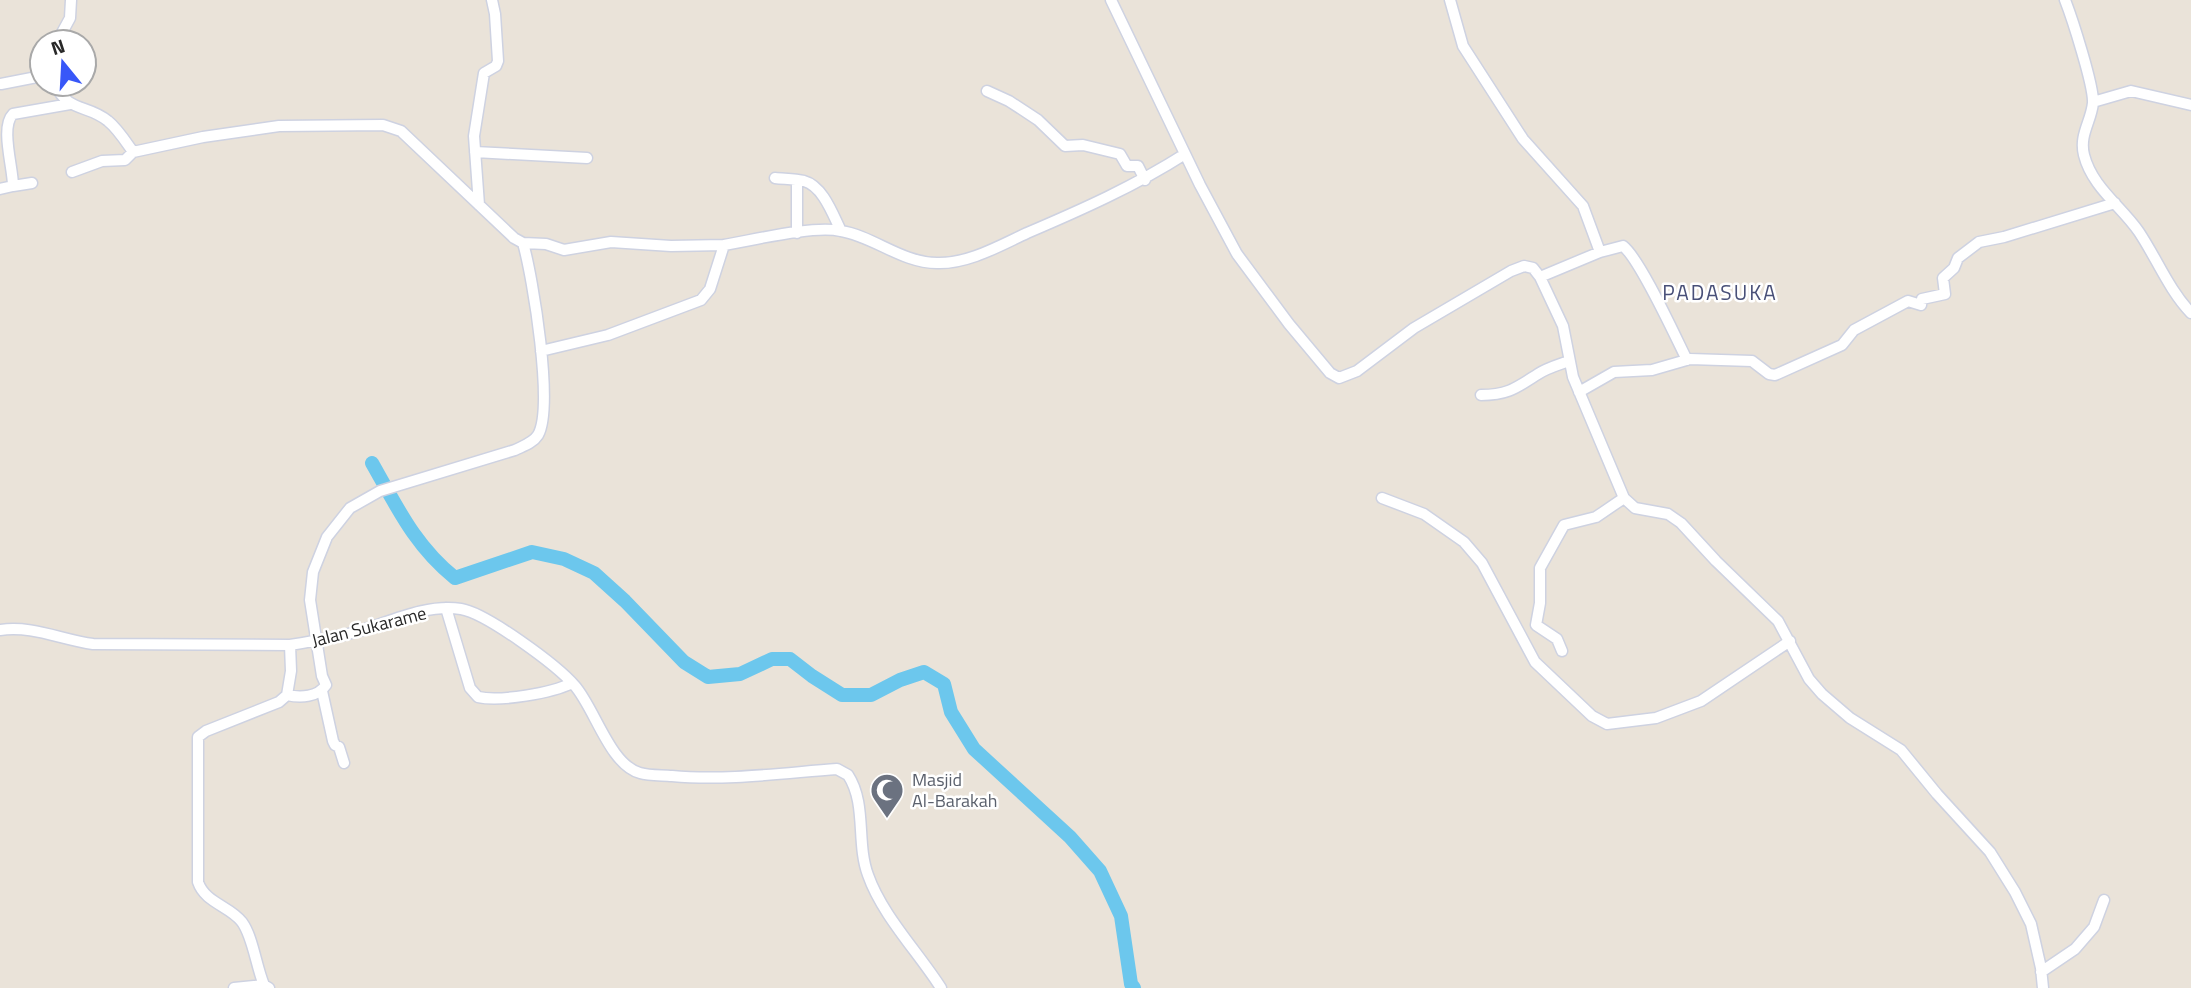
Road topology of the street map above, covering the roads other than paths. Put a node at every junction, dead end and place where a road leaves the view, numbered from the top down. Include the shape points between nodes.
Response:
1 (71, 0) edge
2 (492, 0) edge
3 (1111, 0) edge
4 (2065, 0) edge
5 (1448, 1) edge
6 (65, 28) edge
7 (28, 79) edge
8 (1, 84) edge
9 (987, 90) dead end
10 (66, 98) edge
11 (2093, 102) junction
12 (70, 104) junction
13 (2191, 106) edge
14 (133, 152) junction
15 (475, 152) junction
16 (1185, 154) junction
17 (587, 158) dead end
18 (72, 172) dead end
19 (775, 178) dead end
20 (797, 180) junction
21 (1145, 180) junction
22 (32, 183) dead end
23 (13, 186) junction
24 (0, 189) edge
25 (2115, 203) junction
26 (479, 205) junction
27 (841, 230) junction
28 (797, 233) junction
29 (523, 243) junction
30 (724, 245) junction
31 (1600, 252) junction
32 (1540, 277) junction
33 (2191, 313) edge
34 (541, 351) junction
35 (1687, 360) junction
36 (1569, 361) junction
37 (1579, 392) junction
38 (1481, 395) dead end
39 (1382, 498) dead end
40 (1624, 498) junction
41 (446, 608) junction
42 (0, 630) edge
43 (317, 641) junction
44 (1790, 641) junction
45 (290, 645) junction
46 (1562, 651) dead end
47 (572, 682) junction
48 (322, 691) junction
49 (287, 695) junction
50 (344, 763) dead end
51 (2104, 900) dead end
52 (2041, 972) junction
53 (267, 986) edge
54 (234, 988) edge
55 (941, 988) edge
56 (2043, 988) edge

1 - 6 street
2 - 15 street via 498,63 484,74
3 - 16 street
4 - 11 street
5 - 31 street via 1466,50 1523,139 1583,206
7 - 8 street
9 - 21 street via 1038,120 1065,146 1120,154 1127,166 1138,166
10 - 12 street
11 - 13 street via 2131,91
11 - 25 street via 2082,137 2084,153 2094,180
12 - 14 street via 109,121
12 - 23 street via 8,118 5,132
14 - 18 street via 125,160 102,161
14 - 26 street via 279,126 383,125 401,131
15 - 17 street
15 - 26 street
16 - 21 street
16 - 32 street via 1237,254 1297,335 1330,373 1339,377 1357,371 1414,328 1511,271 1529,266
19 - 20 street
20 - 27 street via 820,192
20 - 28 street
21 - 27 street via 981,254 949,263 909,258
22 - 23 street
23 - 24 street
25 - 33 street
25 - 35 street via 1979,242 1958,258 1943,278 1945,294 1906,302 1854,330 1842,345 1775,375 1752,360
26 - 29 street
27 - 28 street
28 - 30 street
29 - 30 street via 564,250 611,242
29 - 34 street
30 - 34 street via 710,289 701,300 608,335
31 - 32 street
31 - 35 street via 1621,246 1629,251
32 - 36 street via 1563,326
34 - 43 street via 542,424 534,441 380,491 350,508 327,537 313,572 310,600
35 - 37 street via 1652,370 1617,371
36 - 37 street
36 - 38 street via 1517,389
37 - 40 street
39 - 44 street via 1424,514 1464,542 1482,563 1535,662 1592,716 1607,724 1656,718 1701,701
40 - 44 street via 1635,508 1668,514 1681,523 1778,621
40 - 46 street via 1596,517 1564,525 1540,568 1537,626 1557,639
41 - 43 street, Jalan Sukarame
41 - 47 street, Jalan Sukarame via 472,611
41 - 47 street via 470,688 478,697 524,695
42 - 45 street, Jalan Sukarame via 33,629 93,644
43 - 45 street, Jalan Sukarame
43 - 48 street via 326,685
44 - 52 street via 1822,694 1901,750 1990,852 2031,924
45 - 49 street
47 - 55 street, Jalan Sukarame via 622,763 641,774 695,778 837,769 848,775 857,796 862,855 878,898
48 - 49 street via 299,698
48 - 50 street via 333,741
49 - 53 street via 200,734 198,742 198,882 204,894 243,923
51 - 52 street via 2094,928 2075,949
52 - 56 street
53 - 54 street

